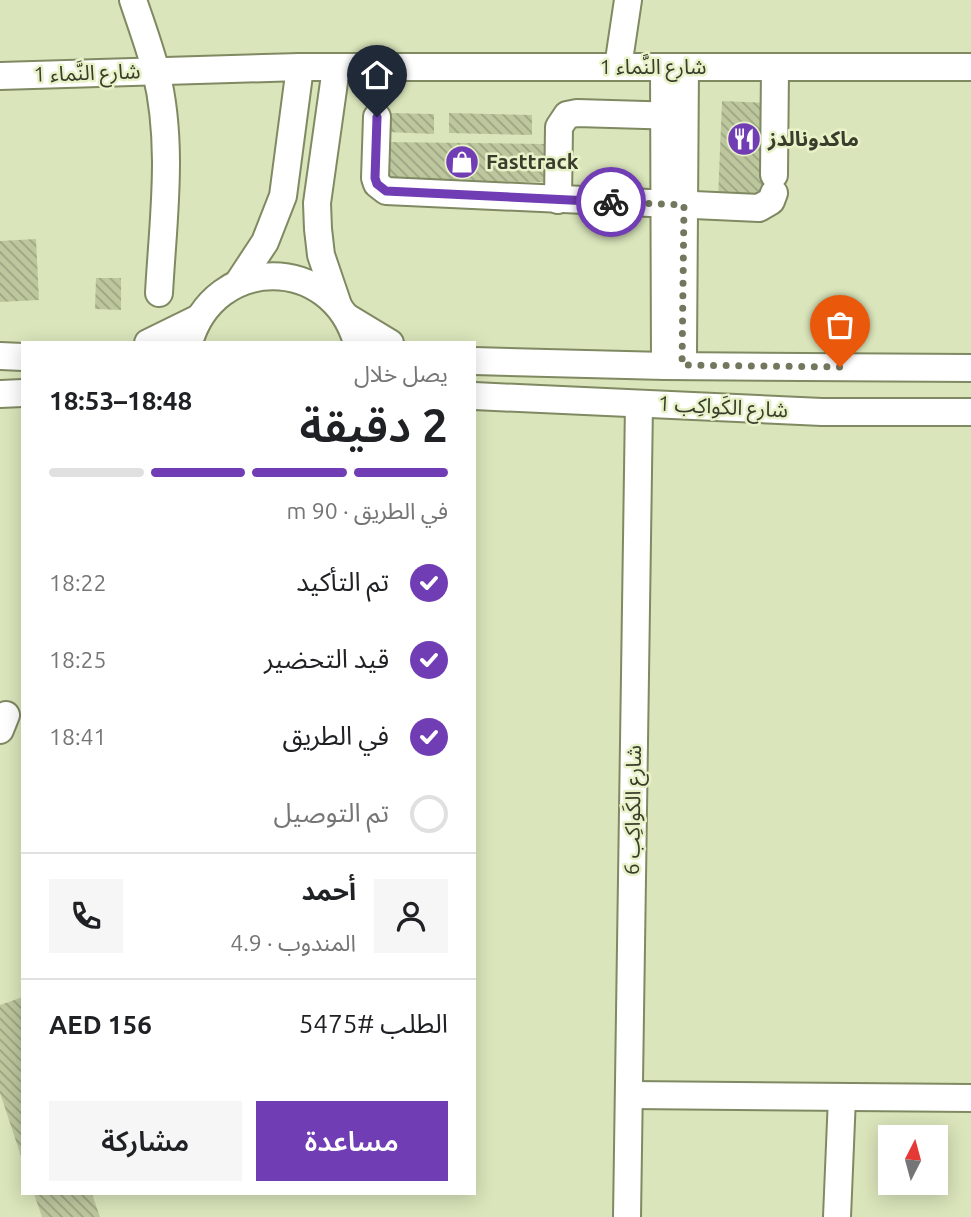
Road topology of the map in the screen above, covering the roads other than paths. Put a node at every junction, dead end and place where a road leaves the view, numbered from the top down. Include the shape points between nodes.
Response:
1 (133, 0) edge
2 (628, 0) edge
3 (300, 67) junction
4 (618, 67) junction
5 (675, 67) junction
6 (775, 67) junction
7 (971, 67) edge
8 (336, 68) junction
9 (156, 71) junction
10 (0, 76) edge
11 (674, 116) junction
12 (377, 117) dead end
13 (558, 200) junction
14 (674, 205) junction
15 (238, 283) junction
16 (159, 293) dead end
17 (343, 311) junction
18 (199, 317) junction
19 (152, 341) edge
20 (190, 341) edge
21 (356, 341) edge
22 (387, 341) edge
23 (0, 356) edge
24 (21, 356) edge
25 (476, 361) edge
26 (673, 365) junction
27 (971, 368) edge
28 (21, 393) edge
29 (0, 394) edge
30 (476, 396) edge
31 (639, 404) junction
32 (971, 412) edge
33 (629, 1095) junction
34 (842, 1097) junction
35 (971, 1098) edge
36 (627, 1217) edge
37 (837, 1217) edge

1 - 9 street
2 - 4 street
3 - 8 street, شارع النَّماء 1
3 - 9 street, شارع النَّماء 1
3 - 15 street via 283,196 265,242
4 - 5 street, شارع النَّماء 1
4 - 8 street, شارع النَّماء 1
5 - 6 street, شارع النَّماء 1
5 - 11 street
6 - 7 street, شارع النَّماء 1
6 - 14 street via 771,201 759,208
8 - 17 street via 317,229 321,255
9 - 10 street, شارع النَّماء 1
9 - 16 street via 166,147
11 - 13 street via 577,113 563,118
11 - 14 street
12 - 13 street via 375,178 386,191
13 - 14 street
14 - 26 street
15 - 17 street via 264,276 292,278 317,288
15 - 18 street via 216,297
17 - 21 street
17 - 22 street
18 - 19 street
18 - 20 street
23 - 24 street
25 - 26 street, شارع الكَواكِب 1
26 - 27 street, شارع الكَواكِب 1
28 - 29 street
30 - 31 street, شارع الكَواكِب 1
31 - 32 street, شارع الكَواكِب 1 via 822,412
31 - 33 street, شارع الكَواكِب 6
33 - 34 street
33 - 36 street, شارع الكَواكِب 6
34 - 35 street
34 - 37 street

